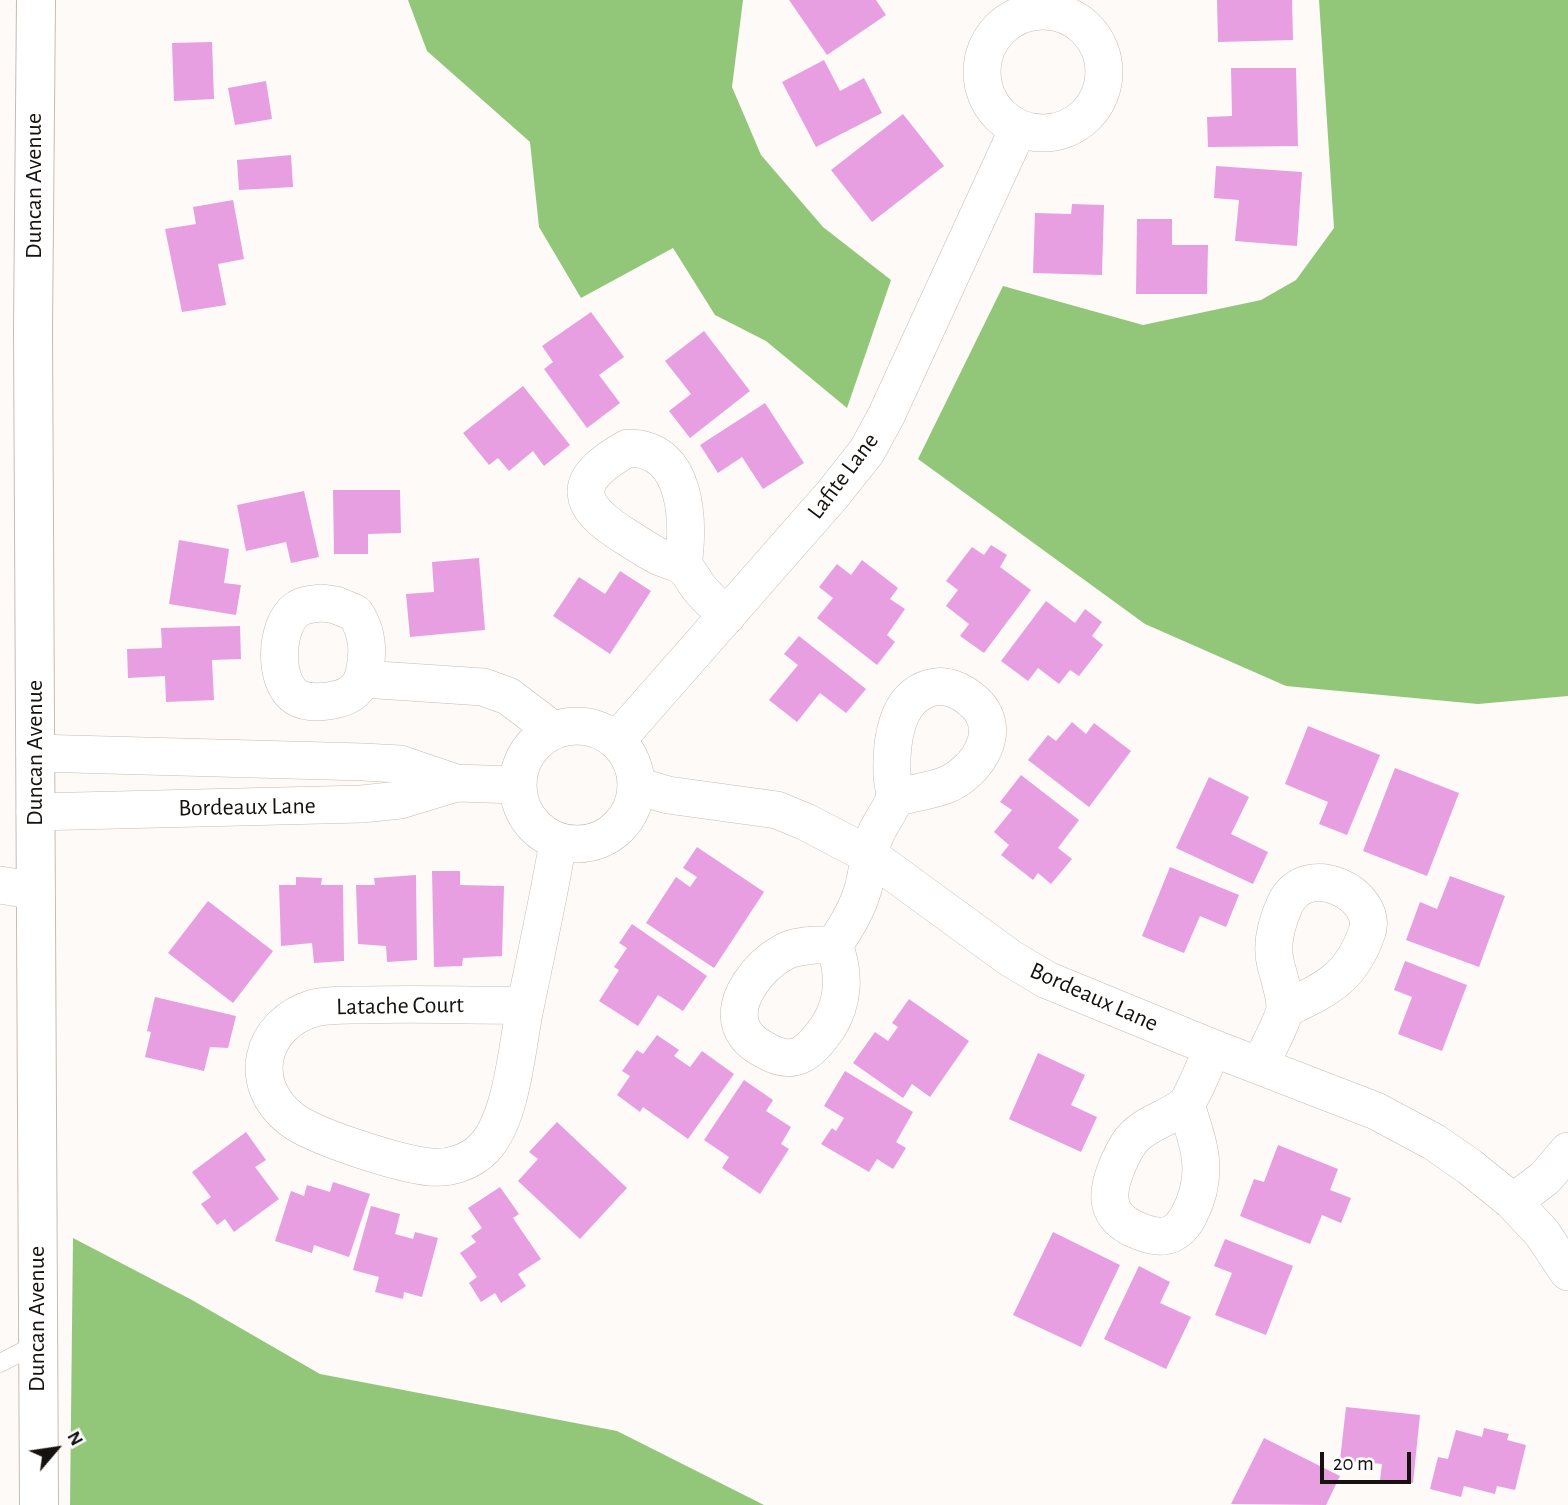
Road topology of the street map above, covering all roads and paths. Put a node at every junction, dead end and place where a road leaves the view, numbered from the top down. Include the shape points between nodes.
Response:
1 (36, 0) edge
2 (1018, 129) dead end
3 (682, 566) dead end
4 (727, 616) junction
5 (363, 679) dead end
6 (553, 730) junction
7 (617, 740) junction
8 (35, 753) junction
9 (456, 783) junction
10 (517, 785) junction
11 (637, 786) junction
12 (895, 798) dead end
13 (35, 812) junction
14 (558, 842) junction
15 (869, 855) junction
16 (18, 888) edge
17 (834, 946) dead end
18 (525, 1006) junction
19 (1285, 1009) dead end
20 (1213, 1048) junction
21 (1259, 1066) junction
22 (1186, 1105) dead end
23 (1568, 1151) edge
24 (1513, 1202) junction
25 (1568, 1272) edge
26 (37, 1344) junction
27 (0, 1363) edge
28 (39, 1505) edge

1 - 8 main road, Duncan Avenue
2 - 4 street, Lafite Lane via 867,451
3 - 4 street
4 - 7 street, Lafite Lane
5 - 6 street via 483,687 508,696
6 - 7 street via 582,725
6 - 10 street via 527,751
7 - 11 street via 634,768
8 - 9 street, Bordeaux Lane via 400,764
8 - 13 main road, Duncan Avenue
9 - 10 street, Bordeaux Lane
9 - 13 street, Bordeaux Lane via 400,800 362,804
10 - 14 street via 530,823
11 - 14 street via 634,805 608,836 575,845
11 - 15 street, Bordeaux Lane via 668,795 777,810
12 - 15 street
13 - 16 main road, Duncan Avenue
14 - 18 street, Latache Court
15 - 17 street via 863,891
15 - 20 street, Bordeaux Lane via 1047,980
16 - 26 main road, Duncan Avenue
18 - 18 street, Latache Court via 314,1008 278,1029 268,1043 265,1074 270,1092 291,1119 327,1137 430,1167 458,1164 484,1148 502,1117
19 - 21 street
20 - 21 street, Bordeaux Lane
20 - 22 street
21 - 24 street, Bordeaux Lane via 1376,1111 1434,1142
23 - 24 street via 1545,1178
24 - 25 street, Bordeaux Lane via 1542,1233
26 - 27 lane
26 - 28 main road, Duncan Avenue

